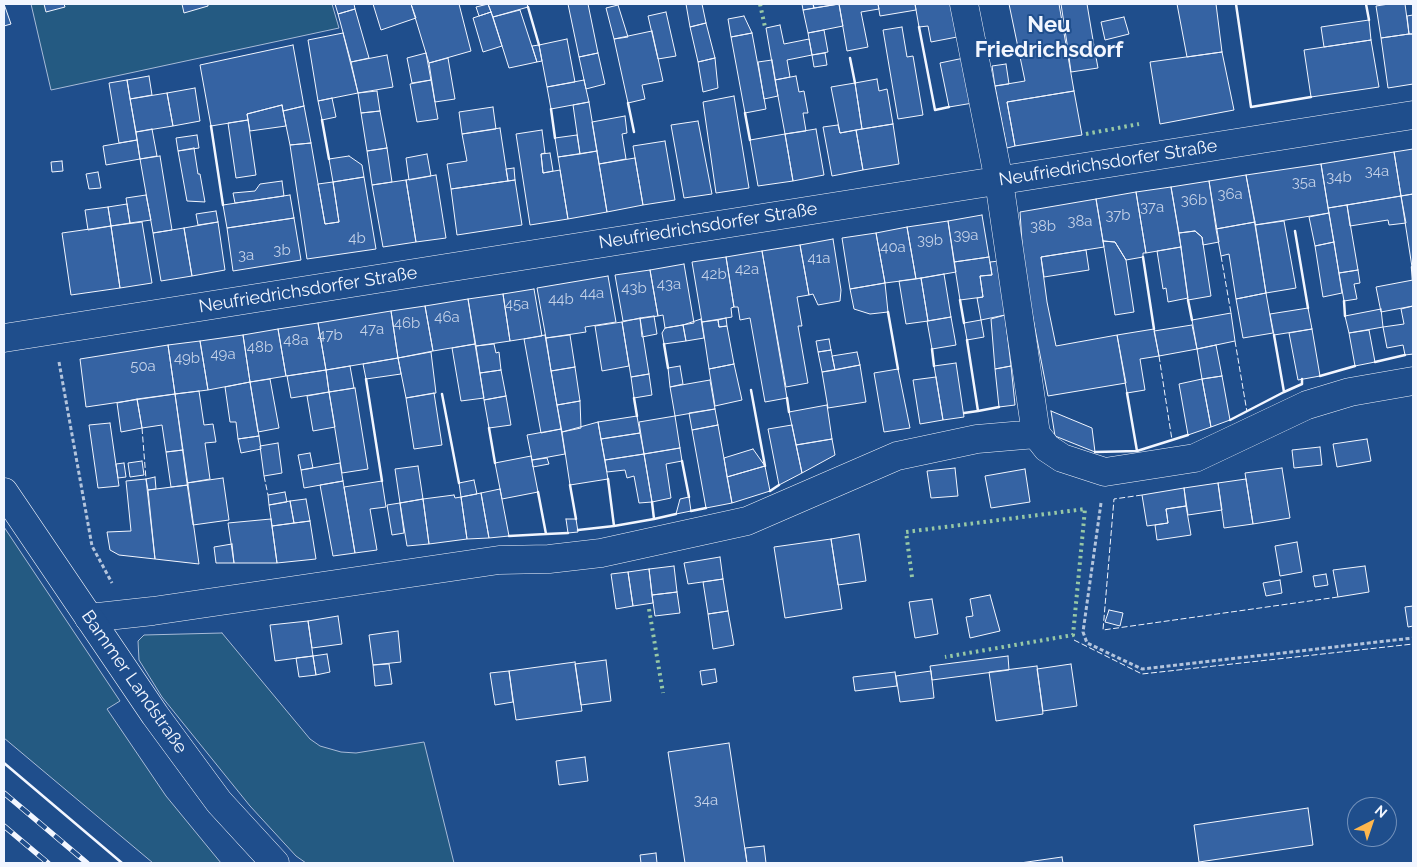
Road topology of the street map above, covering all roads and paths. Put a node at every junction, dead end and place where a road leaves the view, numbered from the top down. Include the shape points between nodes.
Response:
1 (964, 4) edge
2 (1413, 115) edge
3 (999, 180) junction
4 (4, 338) edge
5 (1413, 381) edge
6 (64, 389) dead end
7 (1036, 434) junction
8 (1105, 472) junction
9 (4, 492) edge
10 (129, 614) junction
11 (89, 618) junction
12 (1413, 638) edge
13 (275, 863) edge

1 - 3 street
2 - 3 street, Neufriedrichsdorfer Straße
3 - 4 street, Neufriedrichsdorfer Straße
3 - 7 street
5 - 8 street via 1350,392 1307,406 1195,458
6 - 10 path via 92,546
7 - 8 street via 1047,448 1062,458
7 - 10 street via 977,439 897,456 747,521 601,553 499,560
8 - 12 path via 1083,632 1087,643 1142,669
9 - 11 street, Bammer Landstraße
10 - 11 street
11 - 13 street, Bammer Landstraße via 219,802

